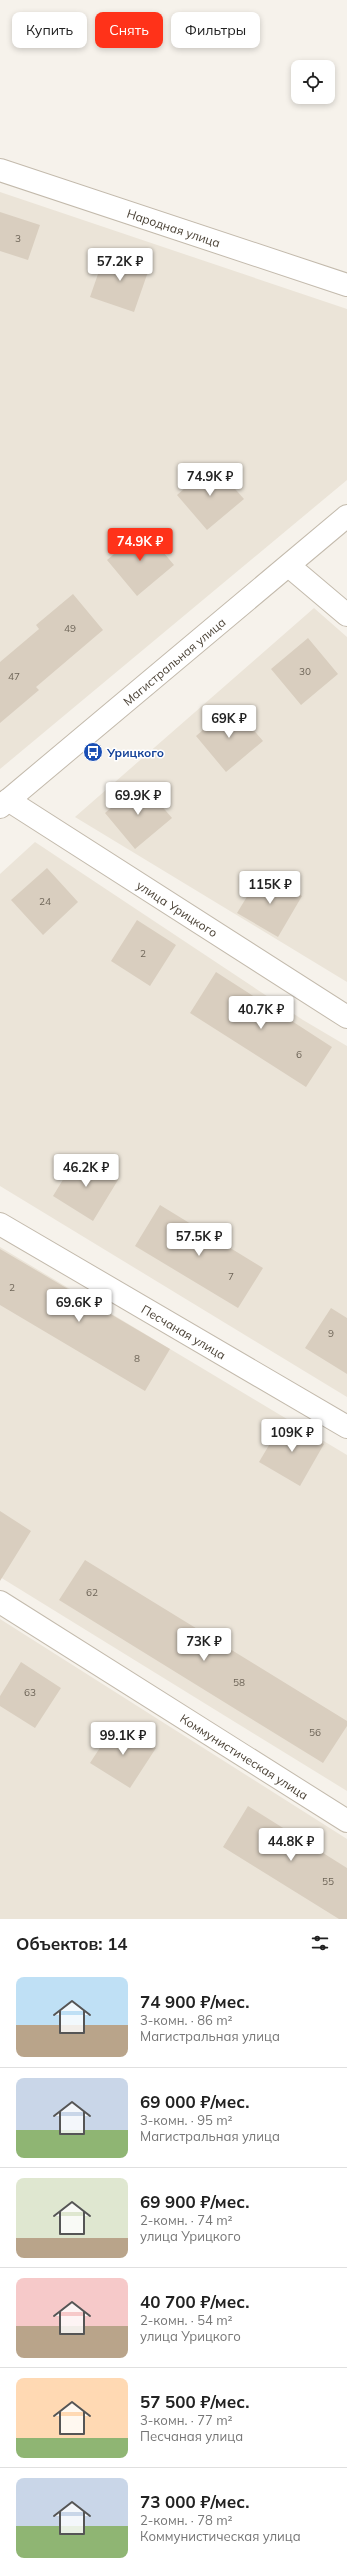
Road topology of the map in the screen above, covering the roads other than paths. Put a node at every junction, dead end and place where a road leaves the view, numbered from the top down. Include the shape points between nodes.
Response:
1 (0, 170) edge
2 (347, 285) edge
3 (347, 516) edge
4 (289, 566) junction
5 (347, 616) edge
6 (4, 803) edge
7 (347, 1017) edge
8 (0, 1224) edge
9 (347, 1427) edge
10 (0, 1602) edge
11 (347, 1821) edge

1 - 2 street, Народная улица
3 - 4 street, Магистральная улица
4 - 5 street
4 - 6 street, Магистральная улица
6 - 7 street, улица Урицкого
8 - 9 street, Песчаная улица
10 - 11 street, Коммунистическая улица

